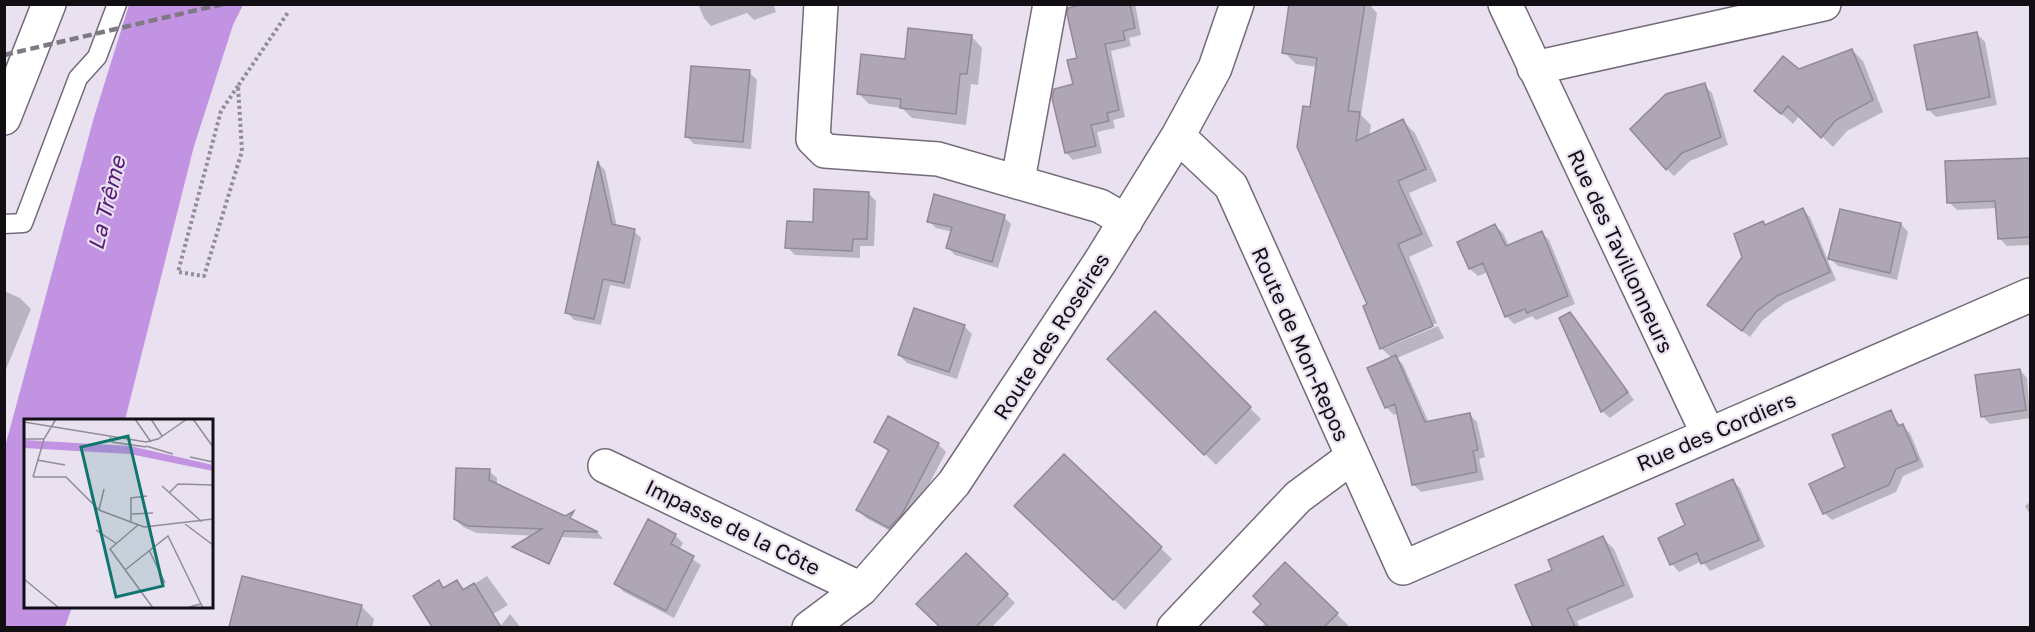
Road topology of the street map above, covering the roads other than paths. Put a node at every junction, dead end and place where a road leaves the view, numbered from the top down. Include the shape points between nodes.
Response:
1 (49, 4) edge
2 (117, 4) edge
3 (821, 4) edge
4 (1050, 4) edge
5 (1237, 4) edge
6 (1505, 4) edge
7 (1824, 4) edge
8 (1534, 68) junction
9 (4, 118) edge
10 (1178, 136) junction
11 (1018, 180) junction
12 (1126, 220) junction
13 (4, 224) edge
14 (2031, 295) edge
15 (1708, 434) junction
16 (1352, 457) junction
17 (605, 466) dead end
18 (1403, 568) joint
19 (861, 589) junction
20 (809, 627) edge
21 (1174, 627) edge

1 - 9 street
2 - 13 lane via 97,57 78,78 23,223
3 - 11 street via 813,139 825,151 938,159
4 - 11 street
5 - 10 street, Route des Roseires via 1215,68
6 - 8 street, Rue des Tavillonneurs
7 - 8 street
8 - 15 street, Rue des Tavillonneurs
10 - 12 street, Route des Roseires
10 - 16 street, Route de Mon-Repos via 1231,186
11 - 12 street via 1100,206
12 - 19 street, Route des Roseires via 954,483
14 - 15 street, Rue des Cordiers
15 - 18 street, Rue des Cordiers
16 - 18 street, Route de Mon-Repos
16 - 21 street via 1298,497
17 - 19 street, Impasse de la Côte
19 - 20 street, Route des Roseires

